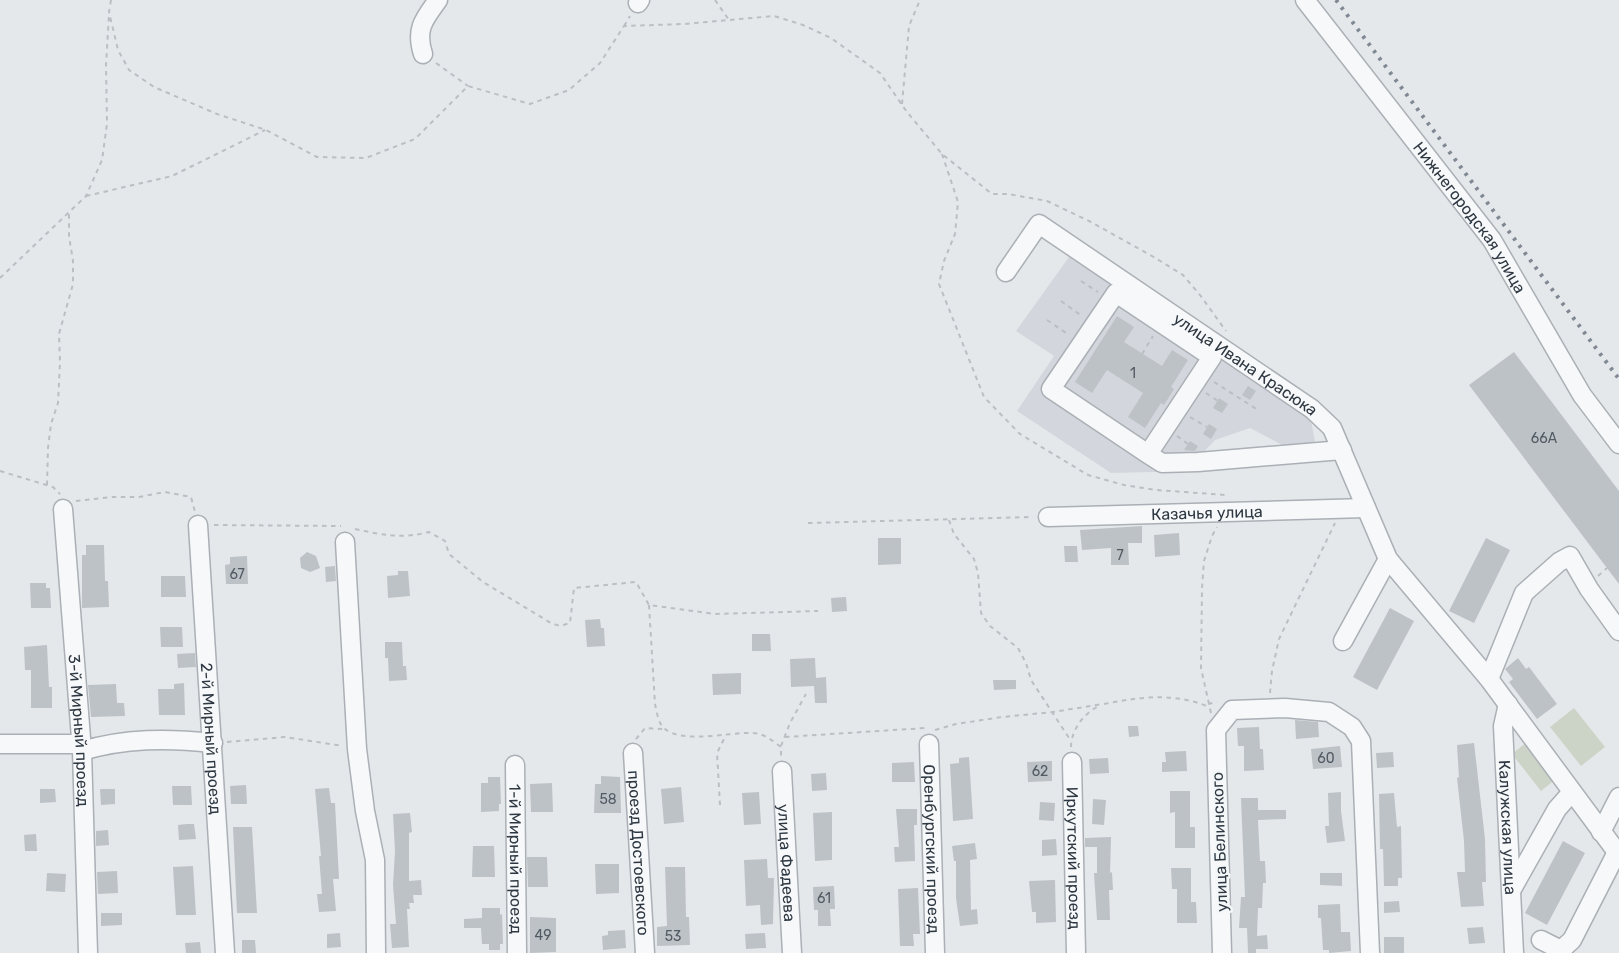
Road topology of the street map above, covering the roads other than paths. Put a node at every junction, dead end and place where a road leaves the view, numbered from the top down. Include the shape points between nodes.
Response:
1 (438, 0) edge
2 (1305, 0) edge
3 (423, 54) road end
4 (1006, 272) dead end
5 (1619, 444) edge
6 (1342, 450) junction
7 (1148, 454) junction
8 (1366, 507) junction
9 (63, 509) road end
10 (1048, 517) road end
11 (198, 525) road end
12 (349, 535) road end
13 (1388, 559) junction
14 (1619, 631) edge
15 (1342, 641) dead end
16 (1489, 679) junction
17 (1508, 704) junction
18 (213, 743) junction
19 (0, 744) edge
20 (929, 744) road end
21 (81, 747) junction
22 (633, 753) road end
23 (1072, 762) road end
24 (515, 765) dead end
25 (782, 771) road end
26 (1572, 792) junction
27 (1619, 797) edge
28 (1601, 832) junction
29 (1618, 853) edge
30 (1512, 889) junction
31 (1541, 940) dead end
32 (88, 953) edge
33 (225, 953) edge
34 (376, 953) edge
35 (517, 953) edge
36 (645, 953) edge
37 (792, 953) edge
38 (935, 953) edge
39 (1076, 953) edge
40 (1222, 953) edge
41 (1370, 953) edge
42 (1514, 953) edge

1 - 3 street via 423,20
2 - 5 street, Нижнегородская улица via 1492,240 1582,395
4 - 6 street, улица Ивана Красюка via 1039,224 1312,409 1332,428
6 - 7 street via 1162,463
6 - 8 street, улица Ивана Красюка
7 - 7 street via 1051,389 1116,292 1212,357
8 - 10 street, Казачья улица
8 - 13 street, улица Ивана Красюка
9 - 21 street, 3-й Мирный проезд
11 - 18 street, 2-й Мирный проезд
12 - 34 street via 357,750 375,860
13 - 15 street
13 - 16 street, улица Ивана Красюка
14 - 16 street via 1570,556 1524,593
16 - 17 street, улица Ивана Красюка
17 - 26 street, улица Ивана Красюка
17 - 30 street, Калужская улица via 1503,726
18 - 21 street via 138,740
18 - 33 street, 2-й Мирный проезд
19 - 21 street
20 - 38 street, Оренбургский проезд
21 - 32 street, 3-й Мирный проезд
22 - 36 street, проезд Достоевского
23 - 39 street, Иркутский проезд
24 - 35 street, 1-й Мирный проезд
25 - 37 street, улица Фадеева
26 - 28 street, улица Ивана Красюка
26 - 30 street via 1557,809
27 - 28 street
28 - 29 street, улица Ивана Красюка
29 - 31 street via 1572,940 1560,950
30 - 42 street, Калужская улица
40 - 41 street, улица Белинского via 1216,730 1232,710 1285,708 1329,712 1352,727 1361,741

